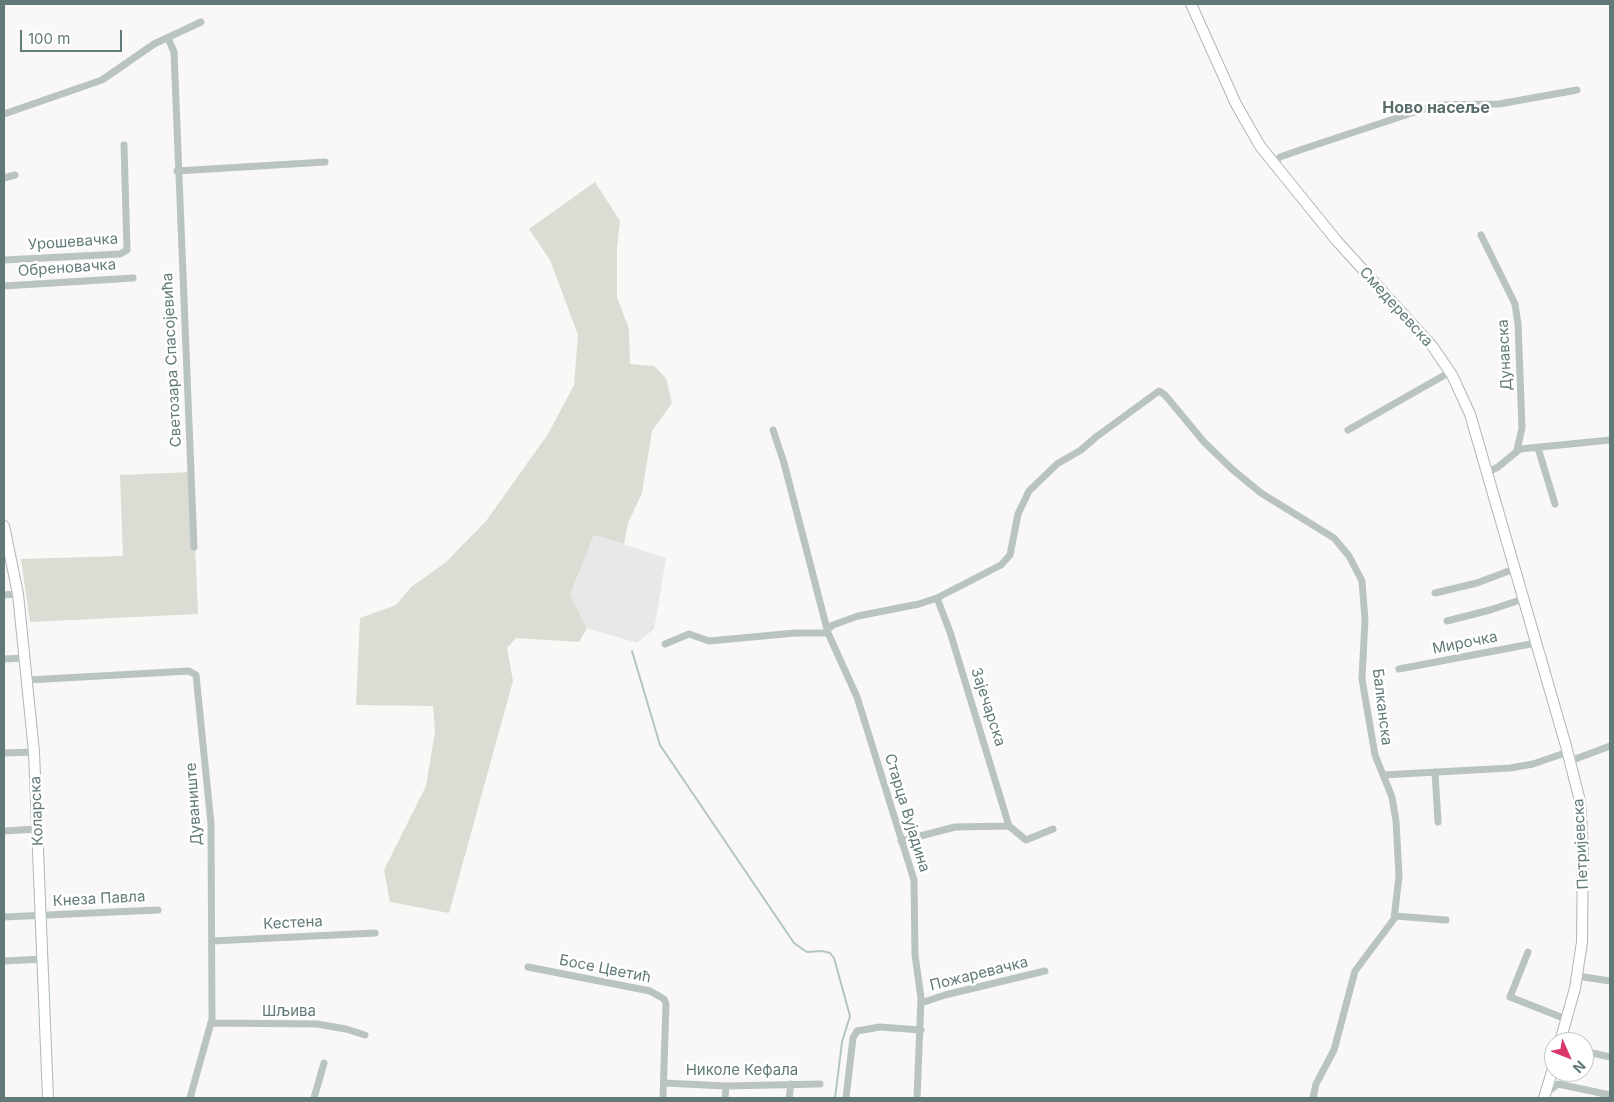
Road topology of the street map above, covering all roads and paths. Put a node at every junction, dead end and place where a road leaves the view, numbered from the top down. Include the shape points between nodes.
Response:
1 (1191, 4) edge
2 (201, 22) dead end
3 (168, 38) junction
4 (1577, 90) dead end
5 (4, 114) edge
6 (124, 145) dead end
7 (325, 162) dead end
8 (1274, 163) junction
9 (177, 171) junction
10 (15, 175) dead end
11 (4, 178) edge
12 (1481, 236) dead end
13 (4, 260) edge
14 (133, 278) dead end
15 (4, 286) edge
16 (1450, 372) junction
17 (773, 430) dead end
18 (1348, 430) dead end
19 (1610, 440) edge
20 (1538, 448) junction
21 (1517, 450) junction
22 (1486, 474) junction
23 (1555, 504) dead end
24 (4, 526) edge
25 (194, 547) dead end
26 (1514, 569) junction
27 (1436, 593) dead end
28 (18, 594) junction
29 (4, 595) edge
30 (937, 598) junction
31 (1522, 599) junction
32 (1447, 621) dead end
33 (827, 632) junction
34 (1536, 643) junction
35 (665, 644) dead end
36 (25, 658) junction
37 (4, 659) edge
38 (1399, 669) dead end
39 (28, 680) junction
40 (1610, 746) edge
41 (34, 752) junction
42 (4, 753) edge
43 (1569, 757) junction
44 (1435, 772) junction
45 (1383, 775) junction
46 (1438, 822) dead end
47 (1009, 826) junction
48 (37, 829) junction
49 (1053, 829) dead end
50 (4, 831) edge
51 (901, 841) junction
52 (158, 910) dead end
53 (41, 915) junction
54 (1395, 916) junction
55 (4, 917) edge
56 (1446, 920) dead end
57 (374, 933) dead end
58 (212, 941) junction
59 (1528, 952) dead end
60 (43, 959) junction
61 (4, 961) edge
62 (528, 968) dead end
63 (1045, 971) dead end
64 (1577, 976) junction
65 (1610, 981) edge
66 (921, 1003) junction
67 (1566, 1020) junction
68 (212, 1023) junction
69 (921, 1030) junction
70 (1563, 1032) edge
71 (365, 1035) dead end
72 (1594, 1053) edge
73 (1610, 1056) edge
74 (324, 1062) dead end
75 (1549, 1082) edge
76 (664, 1083) junction
77 (790, 1084) junction
78 (820, 1084) dead end
79 (726, 1086) junction
80 (1545, 1096) edge
81 (1610, 1096) edge
82 (48, 1098) edge
83 (190, 1098) edge
84 (314, 1098) edge
85 (663, 1098) edge
86 (725, 1098) edge
87 (789, 1098) edge
88 (846, 1098) edge
89 (917, 1098) edge
90 (1313, 1098) edge

1 - 8 main road, Смедеревска via 1236,104
2 - 3 street
3 - 5 street via 144,50 102,80
3 - 9 street, Светозара Спасојевића via 174,52
4 - 8 street via 1499,104 1451,104 1427,108 1280,157
6 - 13 street, Урошевачка via 127,250 120,254
7 - 9 street
8 - 16 main road, Смедеревска via 1336,240 1420,330
9 - 25 street, Светозара Спасојевића
10 - 11 street
12 - 21 street, Дунавска via 1515,304 1522,428
14 - 15 street, Обреновачка
16 - 18 street
16 - 22 main road, Смедеревска via 1470,414
17 - 33 street, Старца Вујадина
19 - 20 street
20 - 21 street
20 - 23 street
21 - 22 street
22 - 26 main road, Смедеревска
24 - 28 main road, Коларска
26 - 27 street
26 - 31 main road, Смедеревска
28 - 29 street
28 - 36 main road, Коларска
30 - 33 street via 858,616 833,625
30 - 45 street, Балканска via 1007,560 1022,502 1038,481 1159,391 1233,470 1261,493 1323,529 1349,556 1362,580 1365,620 1362,679 1375,754
30 - 47 street, Зајечарска
31 - 32 street
31 - 34 main road, Смедеревска
33 - 35 street via 709,642 689,634
33 - 51 street, Старца Вујадина via 857,697
34 - 38 street, Мирочка
34 - 43 main road, Петријевска
36 - 37 street
36 - 39 main road, Коларска
39 - 41 main road, Коларска
39 - 58 street, Дуваниште via 195,673 211,824
40 - 43 street
41 - 42 street
41 - 48 main road, Коларска
43 - 44 street via 1517,767
43 - 64 main road, Петријевска via 1583,834 1583,924
44 - 45 street
44 - 46 street
45 - 54 street, Балканска via 1392,797 1396,821 1399,876
47 - 49 street via 1026,840
47 - 51 street via 955,828
48 - 50 street
48 - 53 main road, Коларска
51 - 66 street, Старца Вујадина via 915,889 915,955
52 - 53 street, Кнеза Павла
53 - 55 street, Кнеза Павла
53 - 60 main road, Коларска
54 - 56 street
54 - 90 street, Балканска via 1355,971 1334,1050 1316,1084
57 - 58 street, Кестена
58 - 68 street, Дуваниште
59 - 67 street via 1510,998
60 - 61 street
60 - 82 main road, Коларска
62 - 76 street, Босе Цветић via 662,996 666,1004
63 - 66 street, Пожаревачка
64 - 65 street
64 - 67 main road, Петријевска
66 - 69 street, Старца Вујадина
67 - 70 main road, Петријевска
68 - 71 street, Шљива via 317,1024 346,1028
68 - 83 street, Дуваниште
69 - 88 street via 880,1027 857,1031 853,1038
69 - 89 street, Старца Вујадина
72 - 73 street
74 - 84 street
75 - 80 main road
76 - 79 street, Николе Кефала
76 - 85 street, Босе Цветић
77 - 78 street, Николе Кефала
77 - 79 street, Николе Кефала
77 - 87 street
79 - 86 street
80 - 81 street via 1558,1084

